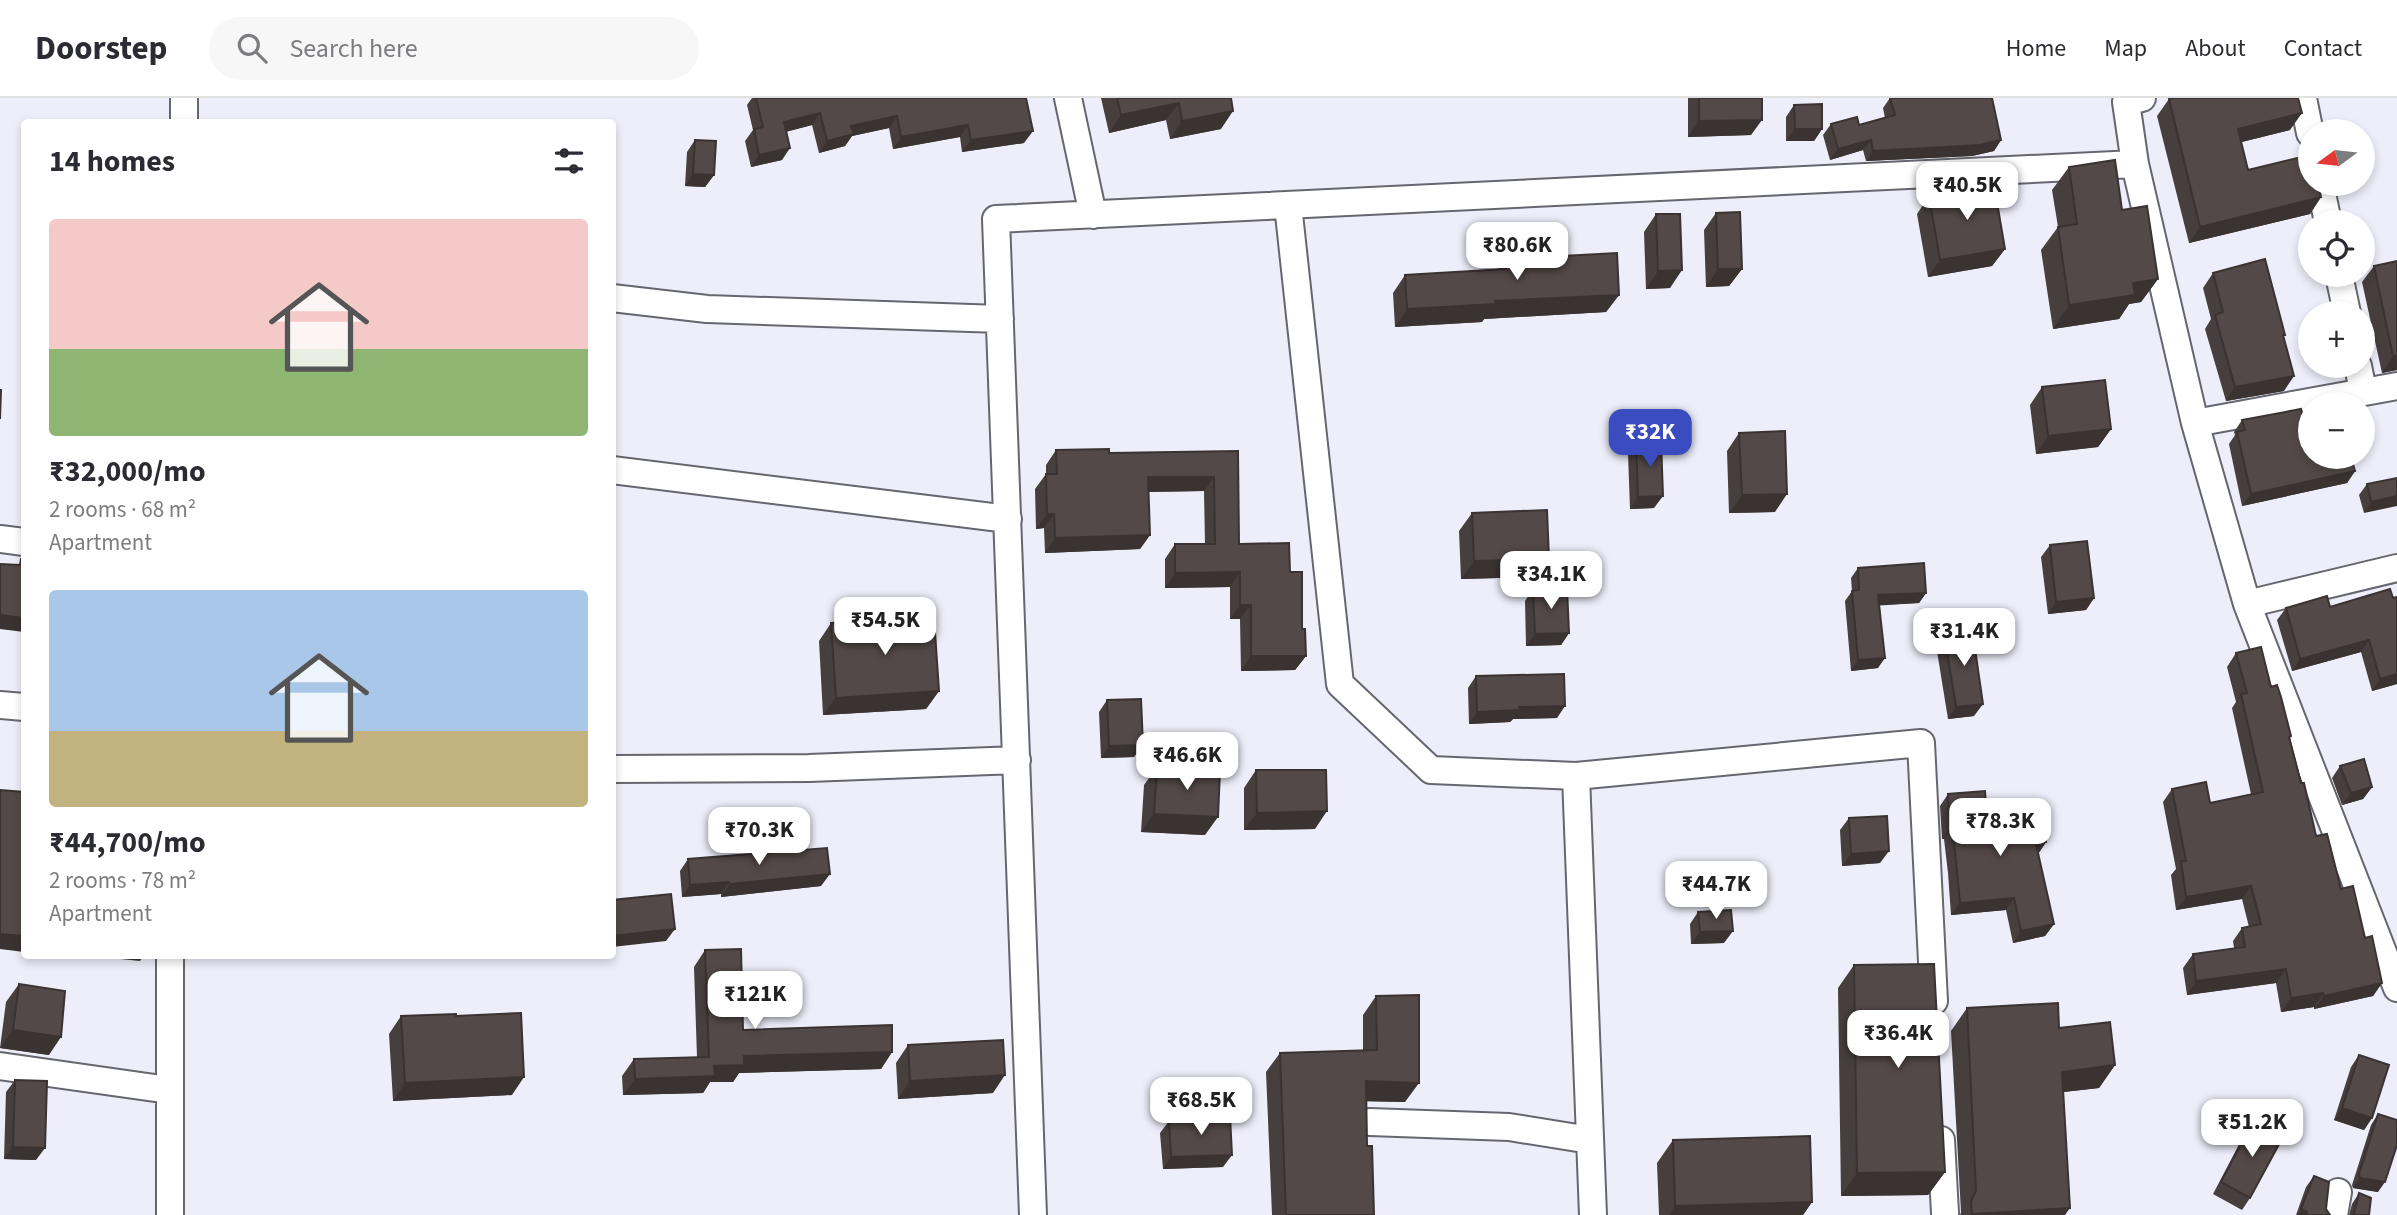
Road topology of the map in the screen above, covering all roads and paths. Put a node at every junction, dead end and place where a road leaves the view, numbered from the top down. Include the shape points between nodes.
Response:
1 (184, 98) edge
2 (1068, 98) edge
3 (2142, 98) edge
4 (2303, 98) edge
5 (184, 119) edge
6 (2307, 119) edge
7 (2135, 164) junction
8 (1289, 205) junction
9 (1093, 215) junction
10 (616, 298) edge
11 (1000, 319) junction
12 (2360, 378) edge
13 (2397, 386) edge
14 (2195, 423) junction
15 (616, 470) edge
16 (1008, 519) junction
17 (0, 539) edge
18 (21, 542) edge
19 (2397, 568) edge
20 (2247, 604) junction
21 (0, 705) edge
22 (21, 707) edge
23 (1017, 760) junction
24 (616, 769) edge
25 (1576, 776) junction
26 (170, 959) edge
27 (2397, 988) edge
28 (1935, 1019) edge
29 (0, 1066) edge
30 (169, 1090) junction
31 (1940, 1116) edge
32 (1370, 1122) edge
33 (1590, 1140) junction
34 (1945, 1213) dead end
35 (170, 1215) edge
36 (1033, 1215) edge
37 (1593, 1215) edge

1 - 5 street
2 - 9 street
3 - 7 street via 2126,102
4 - 6 street
7 - 8 street
7 - 14 street
8 - 9 street
8 - 25 street via 1340,684 1431,770
9 - 11 street via 996,219
10 - 11 street via 707,309
11 - 16 street
12 - 13 street
12 - 14 street
14 - 20 street
15 - 16 street
16 - 23 street
17 - 18 street
19 - 20 street
20 - 27 street
21 - 22 street
23 - 24 street
23 - 36 street
25 - 28 street via 1921,743
25 - 33 street
26 - 30 street
29 - 30 street
30 - 35 street
31 - 34 street
32 - 33 street via 1509,1127
33 - 37 street

